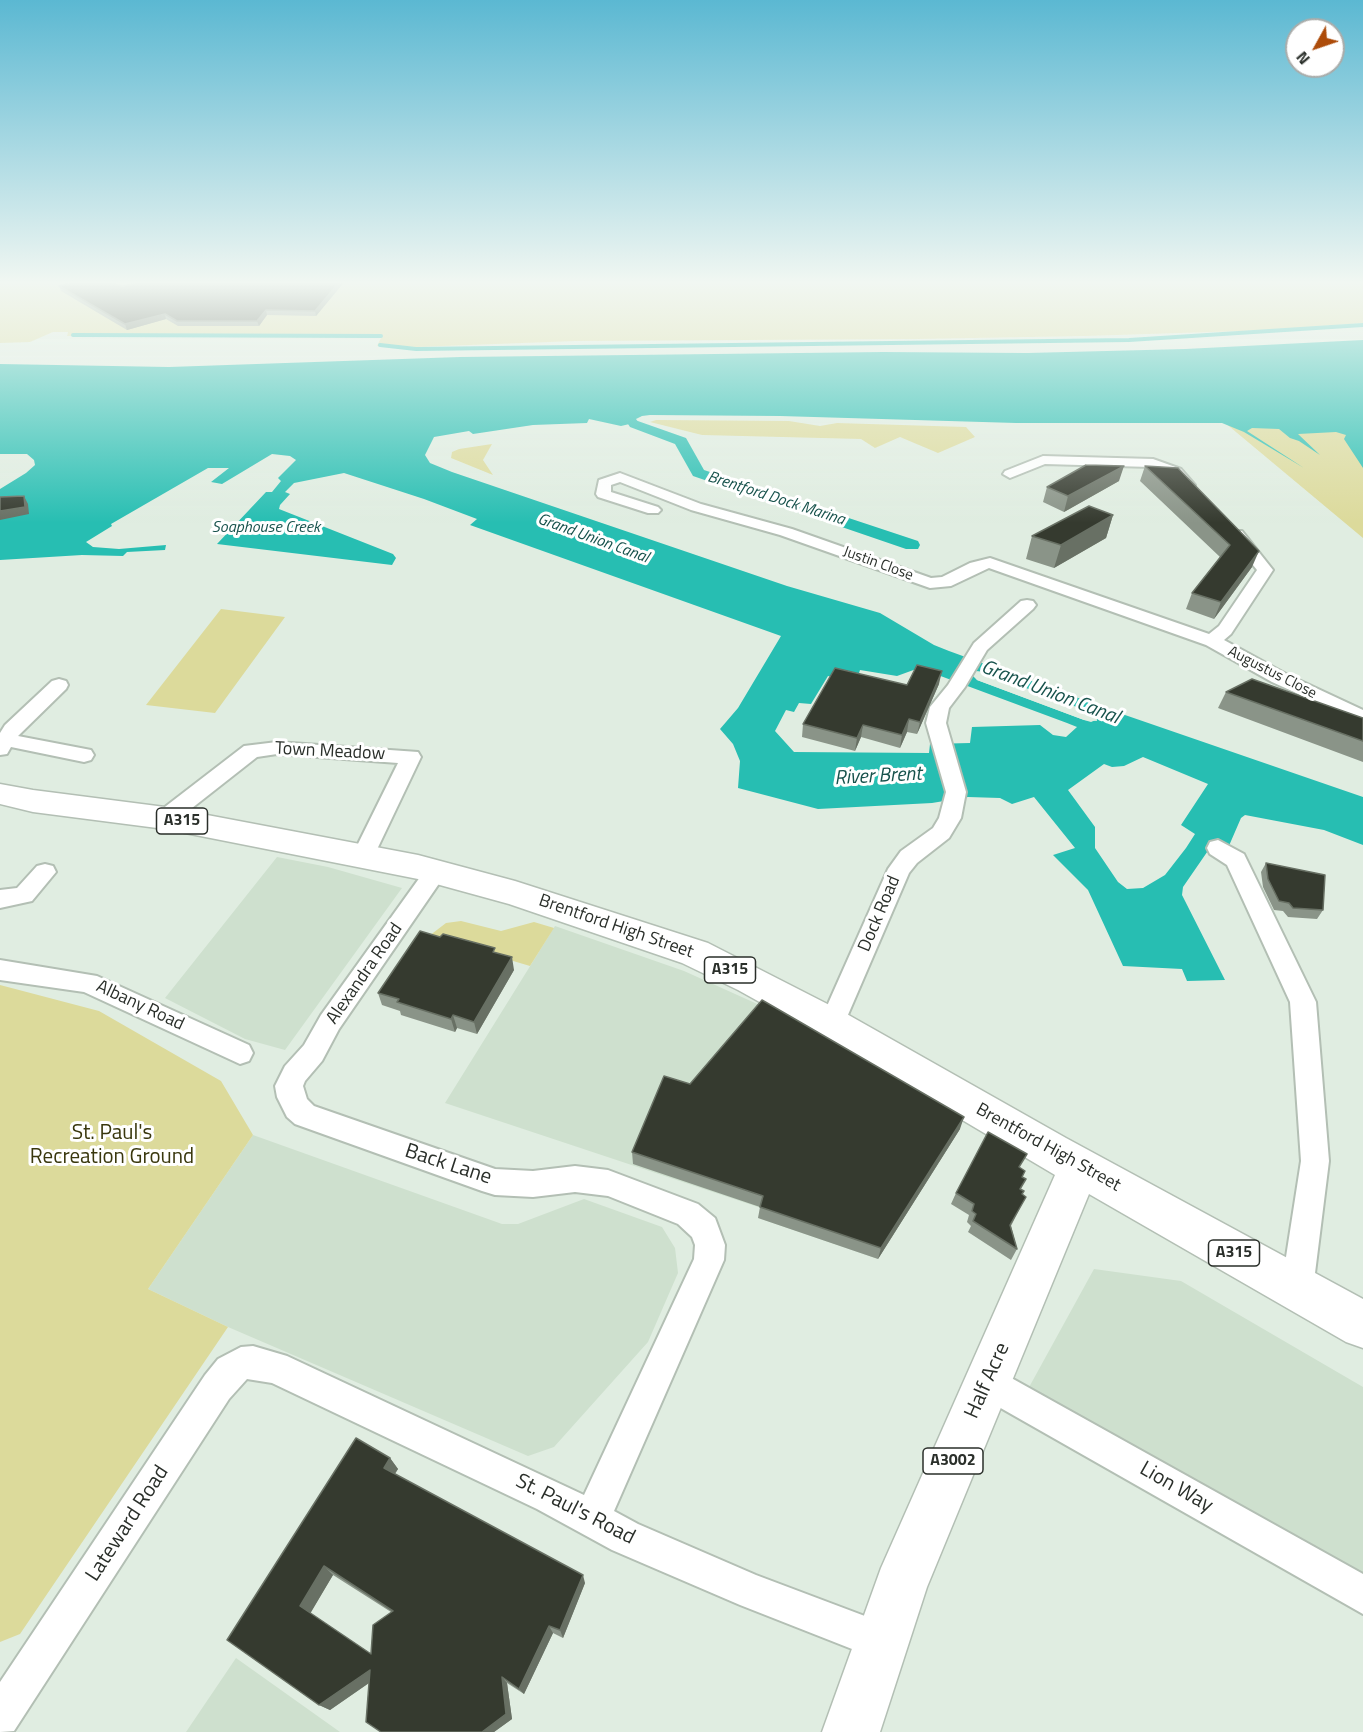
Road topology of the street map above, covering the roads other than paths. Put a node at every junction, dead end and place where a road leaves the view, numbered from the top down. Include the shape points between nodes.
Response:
1 (1010, 474) dead end
2 (1201, 498) edge
3 (652, 510) dead end
4 (1226, 524) edge
5 (1027, 605) dead end
6 (1212, 641) junction
7 (59, 685) dead end
8 (1363, 717) edge
9 (4, 745) edge
10 (84, 755) dead end
11 (0, 794) edge
12 (165, 818) junction
13 (1218, 848) dead end
14 (363, 856) junction
15 (45, 872) dead end
16 (436, 872) junction
17 (0, 899) edge
18 (0, 970) edge
19 (832, 1024) junction
20 (240, 1053) dead end
21 (294, 1074) joint
22 (1079, 1167) junction
23 (1297, 1290) junction
24 (1363, 1325) edge
25 (275, 1368) joint
26 (988, 1382) junction
27 (592, 1519) junction
28 (1363, 1595) edge
29 (880, 1641) junction
30 (0, 1717) edge
31 (851, 1732) edge

1 - 2 street via 1043,460 1153,463 1176,472
3 - 6 street, Justin Close via 603,494 603,483 620,477 696,507 786,532 930,583 945,582 990,563
4 - 6 street, Augustus Close via 1266,570 1225,630
5 - 19 street, Dock Road via 980,647 940,707 936,723 956,792 950,818 941,833 899,869
6 - 8 street, Augustus Close
7 - 9 street via 12,729
9 - 10 street
11 - 12 main road, Brentford High Street / A315
12 - 14 main road, Brentford High Street / A315
12 - 14 street, Town Meadow via 251,751 278,748 411,757
13 - 23 street via 1236,860 1303,1002 1315,1161
14 - 16 main road, Brentford High Street / A315
15 - 17 street via 24,895
16 - 19 main road, Brentford High Street / A315 via 515,893 695,953
16 - 21 street, Alexandra Road via 330,1022 313,1053
18 - 20 street, Albany Road via 87,982
19 - 22 main road, Brentford High Street / A315
21 - 27 street, Back Lane via 289,1086 297,1108 327,1124 495,1182 533,1184 591,1179 608,1183 688,1214 704,1228 710,1245 709,1260
22 - 23 main road, Brentford High Street / A315
22 - 26 main road, Half Acre / A3002
23 - 24 main road, Brentford High Street / A315
25 - 27 street, St. Paul's Road
25 - 30 street, Lateward Road via 253,1362 242,1363 230,1371
26 - 28 street, Lion Way
26 - 29 main road, Half Acre / A3002 via 927,1520
27 - 29 street, St. Paul's Road via 753,1592
29 - 31 main road, Half Acre / A3002

